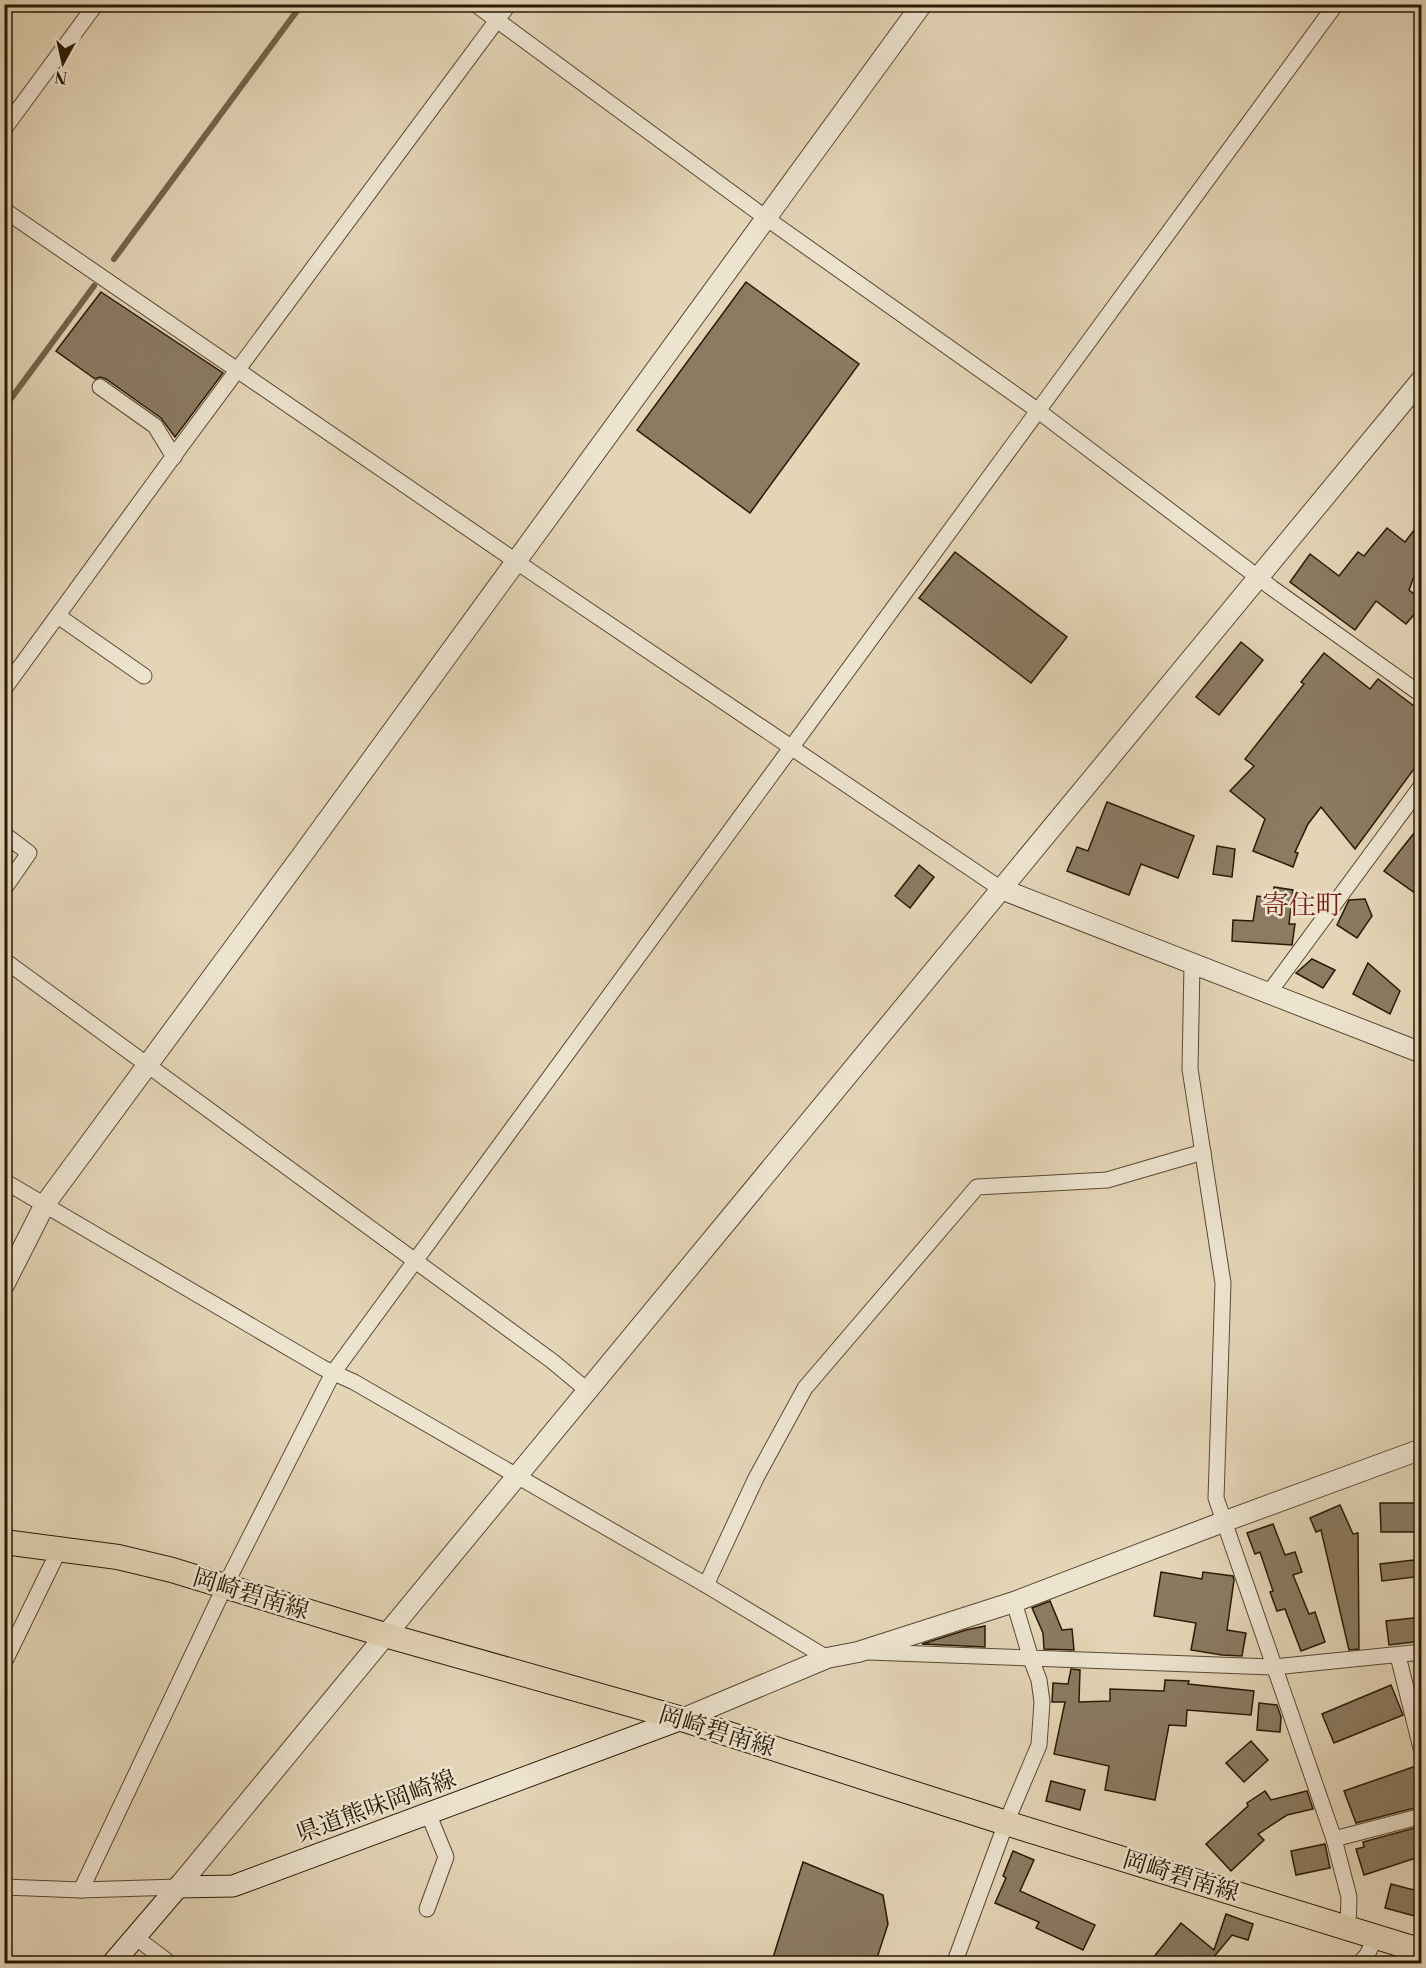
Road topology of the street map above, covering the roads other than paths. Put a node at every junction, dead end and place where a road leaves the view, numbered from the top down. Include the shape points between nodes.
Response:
1 (96, 4) edge
2 (475, 4) edge
3 (508, 4) edge
4 (922, 4) edge
5 (1336, 4) edge
6 (497, 21) junction
7 (4, 129) edge
8 (4, 210) edge
9 (766, 218) junction
10 (238, 371) junction
11 (1422, 379) edge
12 (100, 387) dead end
13 (1037, 410) junction
14 (174, 457) junction
15 (516, 562) junction
16 (1258, 577) junction
17 (58, 616) junction
18 (144, 676) dead end
19 (4, 689) edge
20 (1422, 695) edge
21 (792, 747) junction
22 (1422, 785) edge
23 (4, 834) edge
24 (4, 889) edge
25 (1001, 889) junction
26 (4, 960) edge
27 (1192, 965) junction
28 (1268, 994) junction
29 (1422, 1053) edge
30 (148, 1065) junction
31 (1203, 1152) junction
32 (4, 1181) edge
33 (45, 1204) junction
34 (415, 1261) junction
35 (4, 1285) edge
36 (333, 1372) junction
37 (587, 1390) junction
38 (1422, 1449) edge
39 (516, 1476) junction
40 (1223, 1522) junction
41 (4, 1542) edge
42 (60, 1548) junction
43 (706, 1585) junction
44 (225, 1586) junction
45 (1014, 1602) junction
46 (385, 1635) junction
47 (858, 1652) junction
48 (1422, 1652) edge
49 (1398, 1656) junction
50 (827, 1658) junction
51 (1031, 1659) junction
52 (4, 1663) edge
53 (1274, 1667) junction
54 (682, 1719) junction
55 (1422, 1752) edge
56 (428, 1813) junction
57 (1422, 1816) edge
58 (1006, 1823) junction
59 (1334, 1839) junction
60 (4, 1887) edge
61 (178, 1887) junction
62 (81, 1890) junction
63 (427, 1910) dead end
64 (1348, 1928) junction
65 (1376, 1936) junction
66 (135, 1937) junction
67 (1422, 1951) edge
68 (112, 1964) edge
69 (171, 1964) edge
70 (954, 1964) edge
71 (1359, 1964) edge

1 - 7 street
2 - 6 street
3 - 6 street
4 - 9 street
5 - 13 street
6 - 9 street
6 - 10 street
8 - 10 street
9 - 13 street
9 - 15 street
10 - 14 street
10 - 15 street
11 - 16 street
12 - 14 street via 155,426
13 - 16 street
13 - 21 street
14 - 17 street
15 - 21 street
15 - 30 street
16 - 20 street
16 - 25 street
17 - 18 street
17 - 19 street
21 - 25 street
21 - 34 street
22 - 28 street
23 - 24 street via 29,853
25 - 27 street
25 - 37 street
26 - 30 street
27 - 28 street
27 - 31 street via 1190,1069
28 - 29 street
30 - 33 street
30 - 34 street
31 - 40 street via 1223,1283 1216,1498
31 - 43 street via 1107,1180 977,1187 805,1388 756,1478
32 - 33 street
33 - 35 street
33 - 36 street
34 - 36 street
34 - 37 street
36 - 39 street
36 - 44 street
37 - 39 street
38 - 40 street
39 - 43 street
39 - 46 street
40 - 45 street
40 - 53 street
41 - 42 main road, 岡崎碧南線
42 - 44 main road, 岡崎碧南線 via 118,1557
42 - 52 street
43 - 50 street
44 - 46 main road, 岡崎碧南線
44 - 62 street
45 - 47 street
45 - 51 street
46 - 54 main road, 岡崎碧南線
46 - 61 street
47 - 50 street
47 - 51 street
48 - 49 street
49 - 53 street
49 - 55 street
50 - 54 street
51 - 53 street
51 - 58 street via 1042,1702 1040,1745
53 - 59 street
54 - 56 main road, 県道熊味岡崎線
54 - 58 main road, 岡崎碧南線
56 - 61 main road, 県道熊味岡崎線 via 233,1886
56 - 63 street via 446,1857
57 - 59 street
58 - 64 main road, 岡崎碧南線
58 - 70 street
59 - 64 street via 1349,1898
60 - 62 street
61 - 62 street
61 - 66 main road
64 - 65 main road, 岡崎碧南線
65 - 67 main road, 岡崎碧南線
65 - 71 street
66 - 68 main road
66 - 69 street

